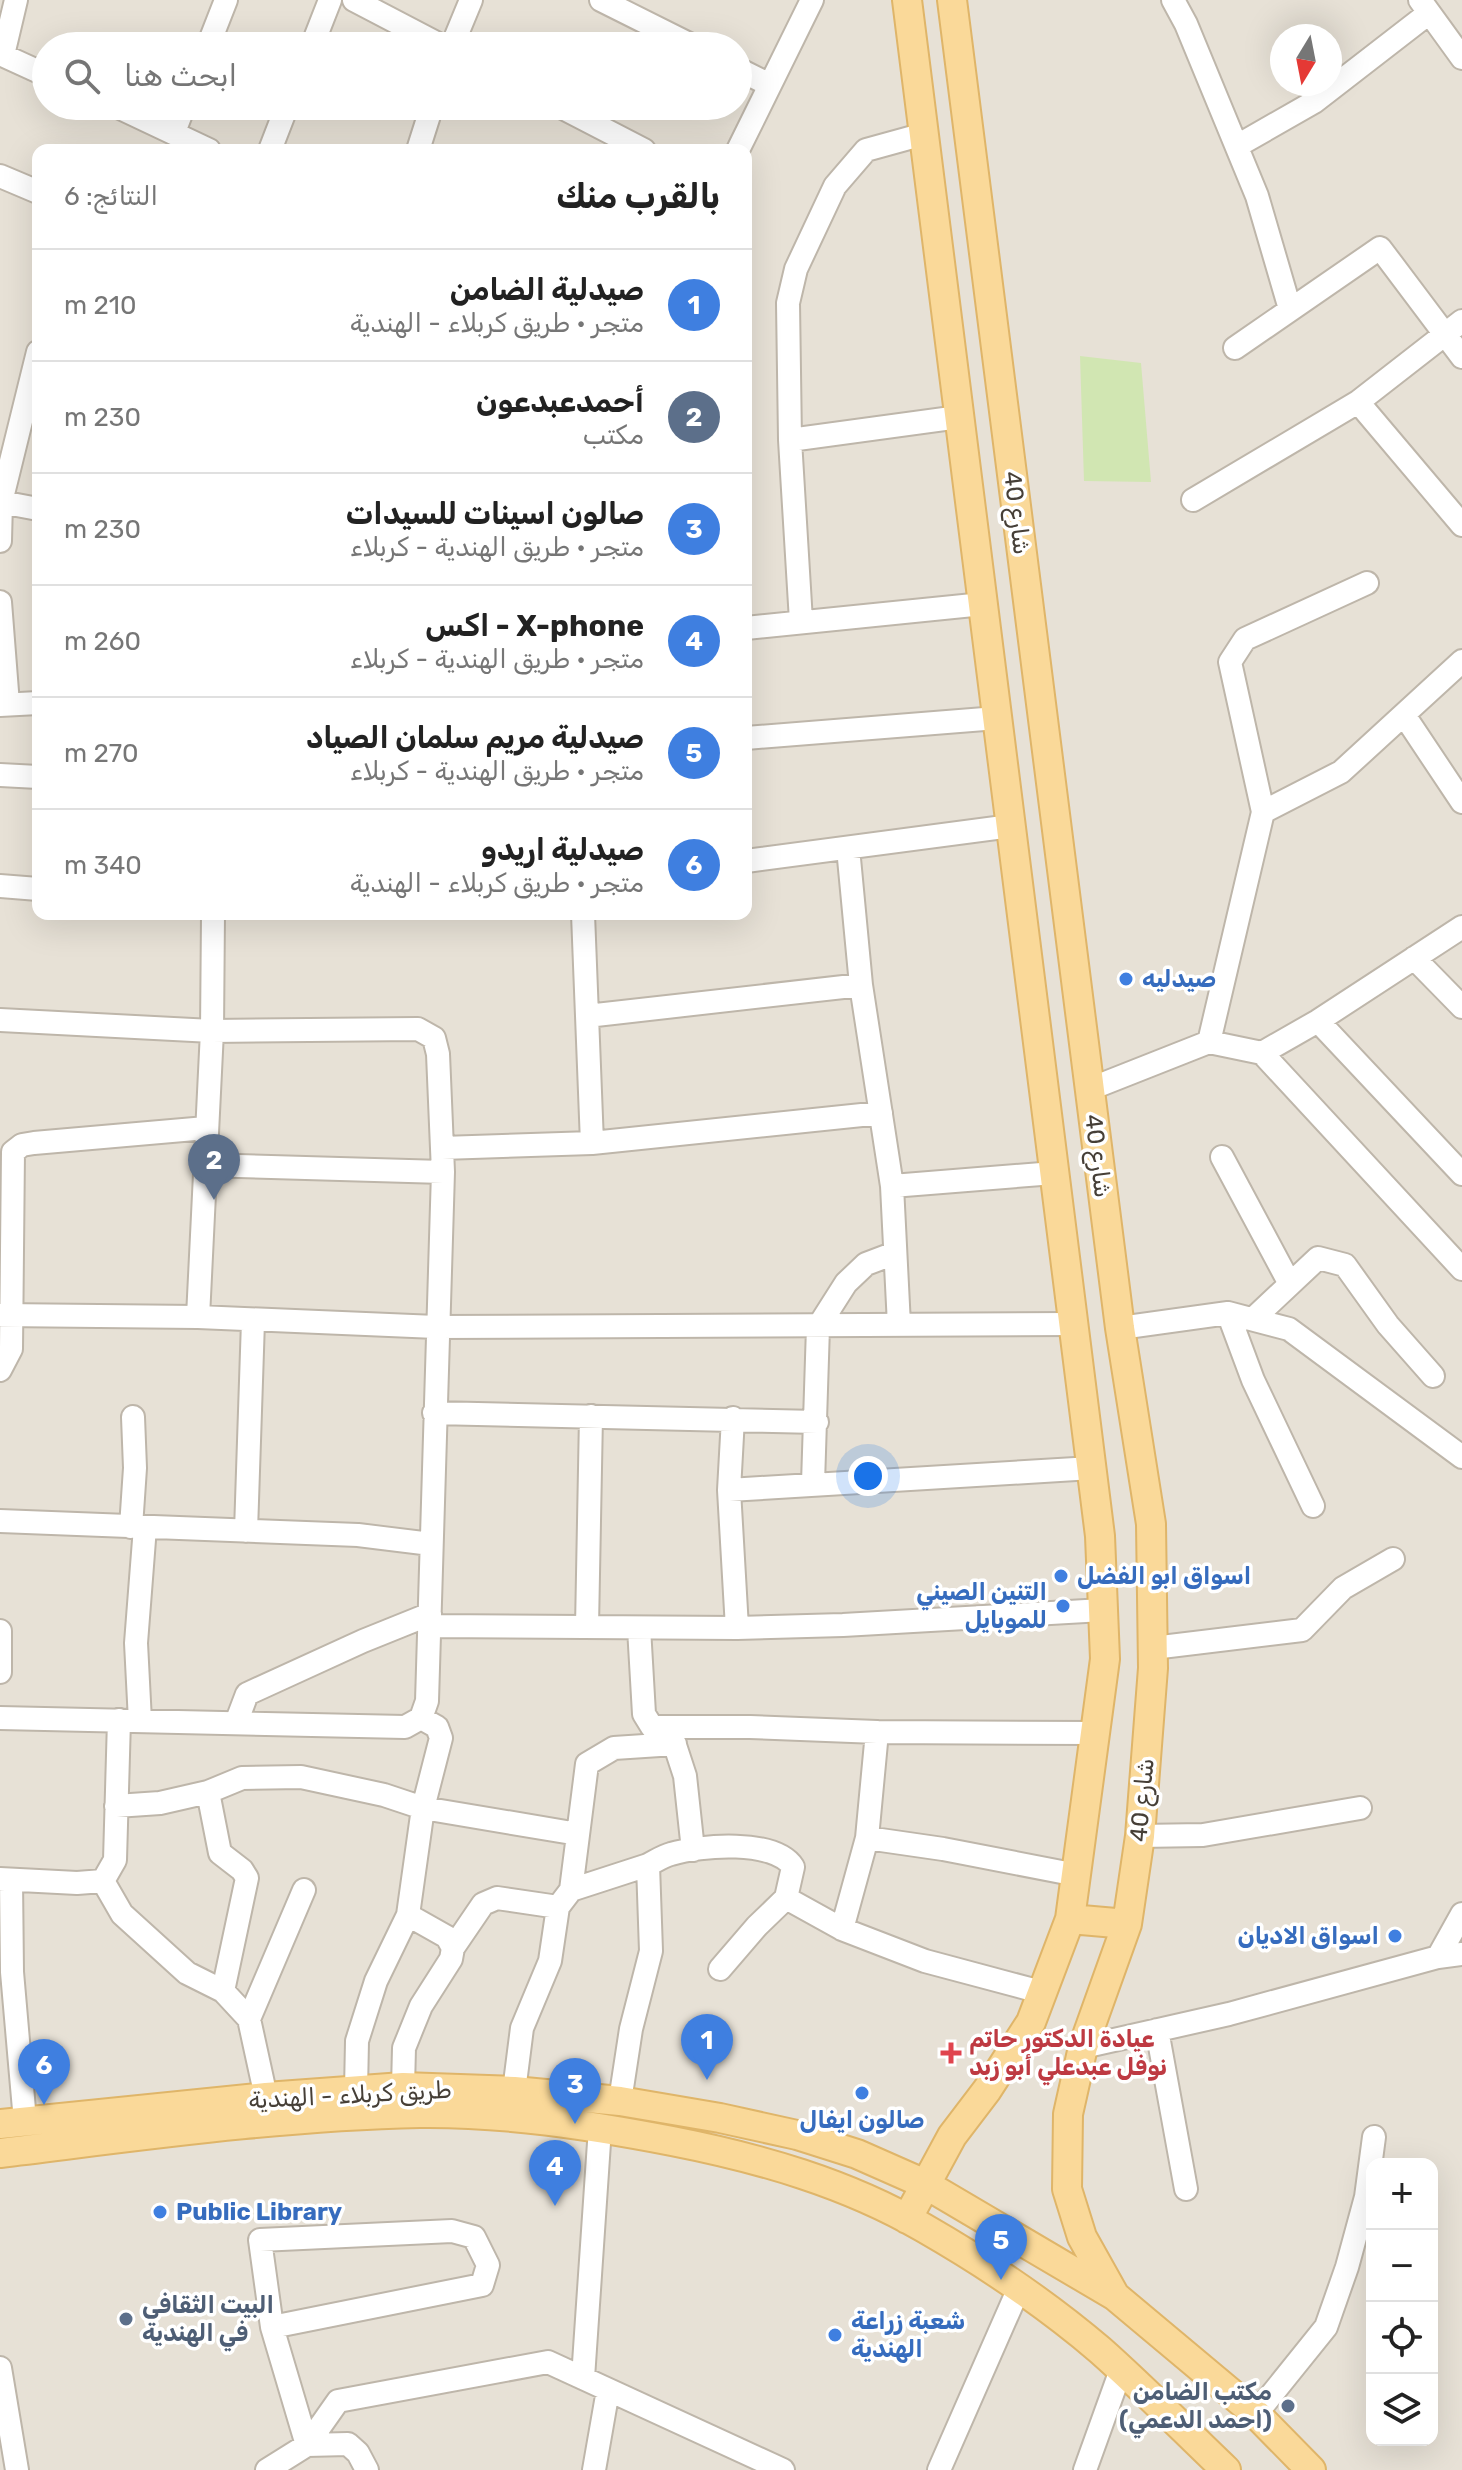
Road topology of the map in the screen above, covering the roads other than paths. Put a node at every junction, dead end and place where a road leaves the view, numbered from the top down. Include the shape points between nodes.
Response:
1 (16, 0) edge
2 (226, 0) edge
3 (330, 0) edge
4 (354, 0) edge
5 (471, 0) edge
6 (601, 0) edge
7 (907, 0) edge
8 (952, 0) edge
9 (1173, 0) edge
10 (803, 3) edge
11 (1424, 6) edge
12 (213, 32) edge
13 (317, 32) edge
14 (415, 32) edge
15 (458, 32) edge
16 (665, 32) edge
17 (1, 54) edge
18 (1462, 58) edge
19 (32, 68) edge
20 (752, 76) edge
21 (770, 85) junction
22 (147, 120) edge
23 (179, 120) edge
24 (282, 120) edge
25 (428, 120) edge
26 (586, 120) edge
27 (174, 132) junction
28 (924, 134) junction
29 (197, 144) edge
30 (272, 144) edge
31 (420, 144) edge
32 (632, 144) edge
33 (741, 144) edge
34 (1237, 146) junction
35 (0, 176) edge
36 (32, 189) edge
37 (980, 226) junction
38 (937, 233) junction
39 (1290, 309) junction
40 (1454, 328) edge
41 (994, 333) junction
42 (949, 339) junction
43 (1235, 348) dead end
44 (1462, 357) edge
45 (32, 376) edge
46 (1358, 402) junction
47 (959, 417) junction
48 (790, 440) junction
49 (1193, 500) dead end
50 (1, 502) edge
51 (32, 508) edge
52 (1462, 525) edge
53 (0, 541) edge
54 (1367, 583) dead end
55 (0, 602) edge
56 (983, 604) junction
57 (801, 621) junction
58 (752, 627) edge
59 (1461, 665) edge
60 (32, 703) edge
61 (4, 705) edge
62 (1404, 715) junction
63 (997, 718) junction
64 (752, 738) edge
65 (0, 775) edge
66 (32, 777) edge
67 (1462, 802) edge
68 (1263, 812) junction
69 (1011, 826) junction
70 (848, 848) junction
71 (752, 860) edge
72 (0, 886) edge
73 (32, 889) edge
74 (213, 920) edge
75 (583, 920) edge
76 (1462, 927) edge
77 (1414, 958) junction
78 (861, 985) junction
79 (1462, 1007) edge
80 (587, 1016) junction
81 (0, 1020) edge
82 (1318, 1021) junction
83 (212, 1031) junction
84 (1209, 1042) junction
85 (1262, 1053) junction
86 (1090, 1089) junction
87 (881, 1113) junction
88 (206, 1128) junction
89 (592, 1143) junction
90 (442, 1148) junction
91 (1222, 1157) dead end
92 (204, 1165) junction
93 (443, 1172) junction
94 (1054, 1173) junction
95 (1462, 1174) edge
96 (892, 1186) junction
97 (6, 1189) edge
98 (895, 1253) junction
99 (1462, 1269) edge
100 (1290, 1284) junction
101 (1228, 1313) junction
102 (6, 1315) edge
103 (198, 1317) junction
104 (1253, 1319) junction
105 (253, 1321) junction
106 (1074, 1324) junction
107 (899, 1325) junction
108 (436, 1327) junction
109 (818, 1327) junction
110 (1120, 1328) junction
111 (0, 1370) edge
112 (1433, 1376) dead end
113 (434, 1413) junction
114 (591, 1416) junction
115 (133, 1417) dead end
116 (733, 1418) junction
117 (817, 1422) junction
118 (1462, 1457) edge
119 (1092, 1468) junction
120 (813, 1483) junction
121 (729, 1490) junction
122 (1313, 1506) dead end
123 (0, 1521) edge
124 (138, 1527) junction
125 (246, 1531) junction
126 (431, 1544) junction
127 (1393, 1559) dead end
128 (1103, 1610) junction
129 (430, 1620) junction
130 (587, 1627) junction
131 (639, 1628) junction
132 (737, 1628) junction
133 (0, 1631) edge
134 (1153, 1648) junction
135 (0, 1672) edge
136 (0, 1718) edge
137 (421, 1718) junction
138 (129, 1721) junction
139 (236, 1723) junction
140 (877, 1732) junction
141 (1095, 1733) junction
142 (672, 1736) junction
143 (208, 1792) junction
144 (116, 1806) junction
145 (423, 1808) junction
146 (1360, 1808) dead end
147 (578, 1834) junction
148 (1140, 1836) junction
149 (867, 1838) junction
150 (693, 1850) junction
151 (648, 1865) junction
152 (1077, 1875) junction
153 (6, 1879) edge
154 (103, 1881) junction
155 (304, 1890) dead end
156 (786, 1898) junction
157 (565, 1899) junction
158 (1462, 1914) edge
159 (408, 1915) junction
160 (1070, 1919) junction
161 (1127, 1924) junction
162 (842, 1929) junction
163 (453, 1948) junction
164 (1462, 1954) edge
165 (1438, 1957) junction
166 (720, 1969) dead end
167 (223, 1991) junction
168 (1041, 1992) junction
169 (249, 2019) junction
170 (1157, 2030) junction
171 (1083, 2047) junction
172 (403, 2087) junction
173 (356, 2090) junction
174 (514, 2091) junction
175 (266, 2097) junction
176 (620, 2101) junction
177 (12, 2123) edge
178 (600, 2128) junction
179 (1374, 2137) dead end
180 (829, 2145) junction
181 (0, 2153) edge
182 (817, 2180) junction
183 (925, 2184) junction
184 (1186, 2189) dead end
185 (907, 2219) junction
186 (1019, 2288) junction
187 (1115, 2296) junction
188 (272, 2327) junction
189 (0, 2368) edge
190 (1121, 2370) junction
191 (583, 2378) junction
192 (608, 2390) junction
193 (2, 2392) edge
194 (1256, 2414) junction
195 (307, 2445) junction
196 (17, 2470) edge
197 (267, 2470) edge
198 (367, 2470) edge
199 (594, 2470) edge
200 (783, 2470) edge
201 (939, 2470) edge
202 (1085, 2470) edge
203 (1226, 2470) edge
204 (1311, 2470) edge

1 - 17 street
2 - 12 street
3 - 13 street
4 - 14 street
5 - 15 street
6 - 16 street
7 - 28 main road, شارع 40
8 - 37 main road, شارع 40
9 - 34 street
10 - 21 street
11 - 18 street
11 - 34 street via 1314,102
17 - 19 street
20 - 21 street
21 - 33 street
22 - 27 street
23 - 27 street
24 - 30 street
25 - 31 street
26 - 32 street
27 - 29 street
28 - 38 main road, شارع 40
28 - 48 street via 866,150 835,186 796,269 788,303
34 - 39 street
35 - 36 street
37 - 38 main road
37 - 41 main road, شارع 40
38 - 42 main road, شارع 40
39 - 40 street via 1380,248
39 - 43 street
40 - 44 street
40 - 46 street
41 - 42 main road
41 - 86 main road, شارع 40
42 - 47 main road, شارع 40
45 - 50 street
46 - 49 street
46 - 52 street
47 - 48 street
47 - 56 main road, شارع 40
48 - 57 street
50 - 51 street
50 - 53 street
54 - 68 street via 1245,639 1230,662
55 - 61 street
56 - 57 street
56 - 63 main road, شارع 40
57 - 58 street
59 - 62 street
60 - 61 street
62 - 67 street
62 - 68 street via 1341,772
63 - 64 street
63 - 69 main road, شارع 40
65 - 66 street
68 - 84 street
69 - 70 street
69 - 94 main road, شارع 40
70 - 71 street
70 - 78 street
72 - 73 street
74 - 83 street
75 - 80 street
76 - 77 street
77 - 79 street
77 - 82 street
78 - 80 street
78 - 87 street
80 - 89 street
81 - 83 street
82 - 85 street
82 - 95 street
83 - 88 street
83 - 90 street via 418,1029 434,1038 438,1054
84 - 85 street
84 - 86 street
85 - 99 street
86 - 110 main road, شارع 40
87 - 89 street
87 - 96 street
88 - 92 street
88 - 97 street via 22,1145 13,1152
89 - 90 street
90 - 93 street
91 - 100 street
92 - 93 street
92 - 103 street
93 - 108 street
94 - 96 street
94 - 106 main road, شارع 40
96 - 98 street
97 - 102 street
98 - 107 street
98 - 109 street via 866,1264 846,1283
100 - 104 street
100 - 112 street via 1318,1258 1345,1265
101 - 104 street
101 - 110 street
101 - 122 street via 1253,1380
102 - 103 street
102 - 111 street via 11,1349
103 - 105 street
104 - 118 street via 1289,1329
105 - 108 street
105 - 125 street
106 - 107 street
106 - 119 main road, شارع 40
107 - 109 street
108 - 109 street
108 - 113 street
109 - 117 street
110 - 134 main road, شارع 40 via 1151,1524
113 - 114 street
113 - 126 street
114 - 116 street
114 - 130 street
115 - 124 street
116 - 117 street
116 - 121 street
117 - 120 street
119 - 120 street
119 - 128 main road, شارع 40
120 - 121 street
121 - 132 street
123 - 124 street
124 - 125 street
124 - 138 street
125 - 126 street
126 - 129 street
127 - 134 street via 1343,1588 1302,1630
128 - 132 street
128 - 141 main road, شارع 40 via 1105,1659
129 - 130 street
129 - 137 street via 427,1701
129 - 139 street via 363,1641 247,1694
130 - 131 street
131 - 132 street
131 - 142 street via 644,1714 652,1727
133 - 135 street
134 - 148 main road, شارع 40
136 - 138 street
137 - 139 street via 405,1727
137 - 145 street via 437,1727 441,1738
138 - 139 street
138 - 144 street
140 - 141 street
140 - 142 street via 750,1727
140 - 149 street
141 - 152 main road, شارع 40
142 - 147 street via 614,1748 587,1764
142 - 150 street via 685,1776
143 - 144 street
143 - 145 street via 242,1778 301,1777
143 - 167 street via 220,1853 247,1878
144 - 154 street via 115,1860
145 - 147 street
145 - 159 street
146 - 148 street via 1203,1835
147 - 157 street
148 - 161 main road, شارع 40
149 - 152 street
149 - 162 street
150 - 151 street
150 - 156 street via 751,1848 781,1855 793,1867
151 - 157 street
151 - 176 street via 651,1951
152 - 160 main road, شارع 40
153 - 154 street
153 - 177 street
154 - 167 street via 122,1914 187,1973
155 - 169 street
156 - 162 street
156 - 166 street
157 - 163 street via 497,1898 483,1904
157 - 174 street via 550,1961 522,2028
158 - 165 street
159 - 163 street via 447,1937
159 - 173 street via 376,1981 357,2041
160 - 161 main road
160 - 168 main road, شارع 40
161 - 171 main road, شارع 40
162 - 168 street via 925,1961
163 - 172 street via 404,2048
164 - 165 street
165 - 170 street
167 - 169 street
168 - 183 main road, شارع 40 via 1031,2022
169 - 175 street
170 - 171 street
170 - 184 street
171 - 187 main road, شارع 40 via 1068,2114 1067,2189 1082,2237
172 - 173 main road, طريق كربلاء - الهندية
172 - 174 main road, طريق كربلاء - الهندية
173 - 175 main road, طريق كربلاء - الهندية
174 - 176 main road, طريق كربلاء - الهندية
175 - 177 main road, طريق كربلاء - الهندية
176 - 180 main road, طريق كربلاء - الهندية via 735,2121
178 - 181 main road via 515,2117 408,2114 277,2119
178 - 182 main road via 705,2147
178 - 191 street
179 - 194 street via 1366,2197 1326,2327
180 - 182 main road via 831,2161
180 - 183 main road, طريق كربلاء - الهندية
182 - 185 main road
183 - 185 main road, شارع 40
183 - 187 main road, طريق كربلاء - الهندية
185 - 186 main road
186 - 190 main road
186 - 201 street
187 - 194 main road, طريق كربلاء - الهندية
188 - 188 street via 482,2285 488,2265 474,2237 452,2231 260,2240
188 - 195 street
189 - 193 street
190 - 202 street
190 - 203 main road
191 - 192 street
191 - 195 street via 548,2362 338,2401
192 - 199 street
192 - 200 street
193 - 196 street
194 - 204 main road, طريق كربلاء - الهندية
195 - 197 street
195 - 198 street via 348,2444

